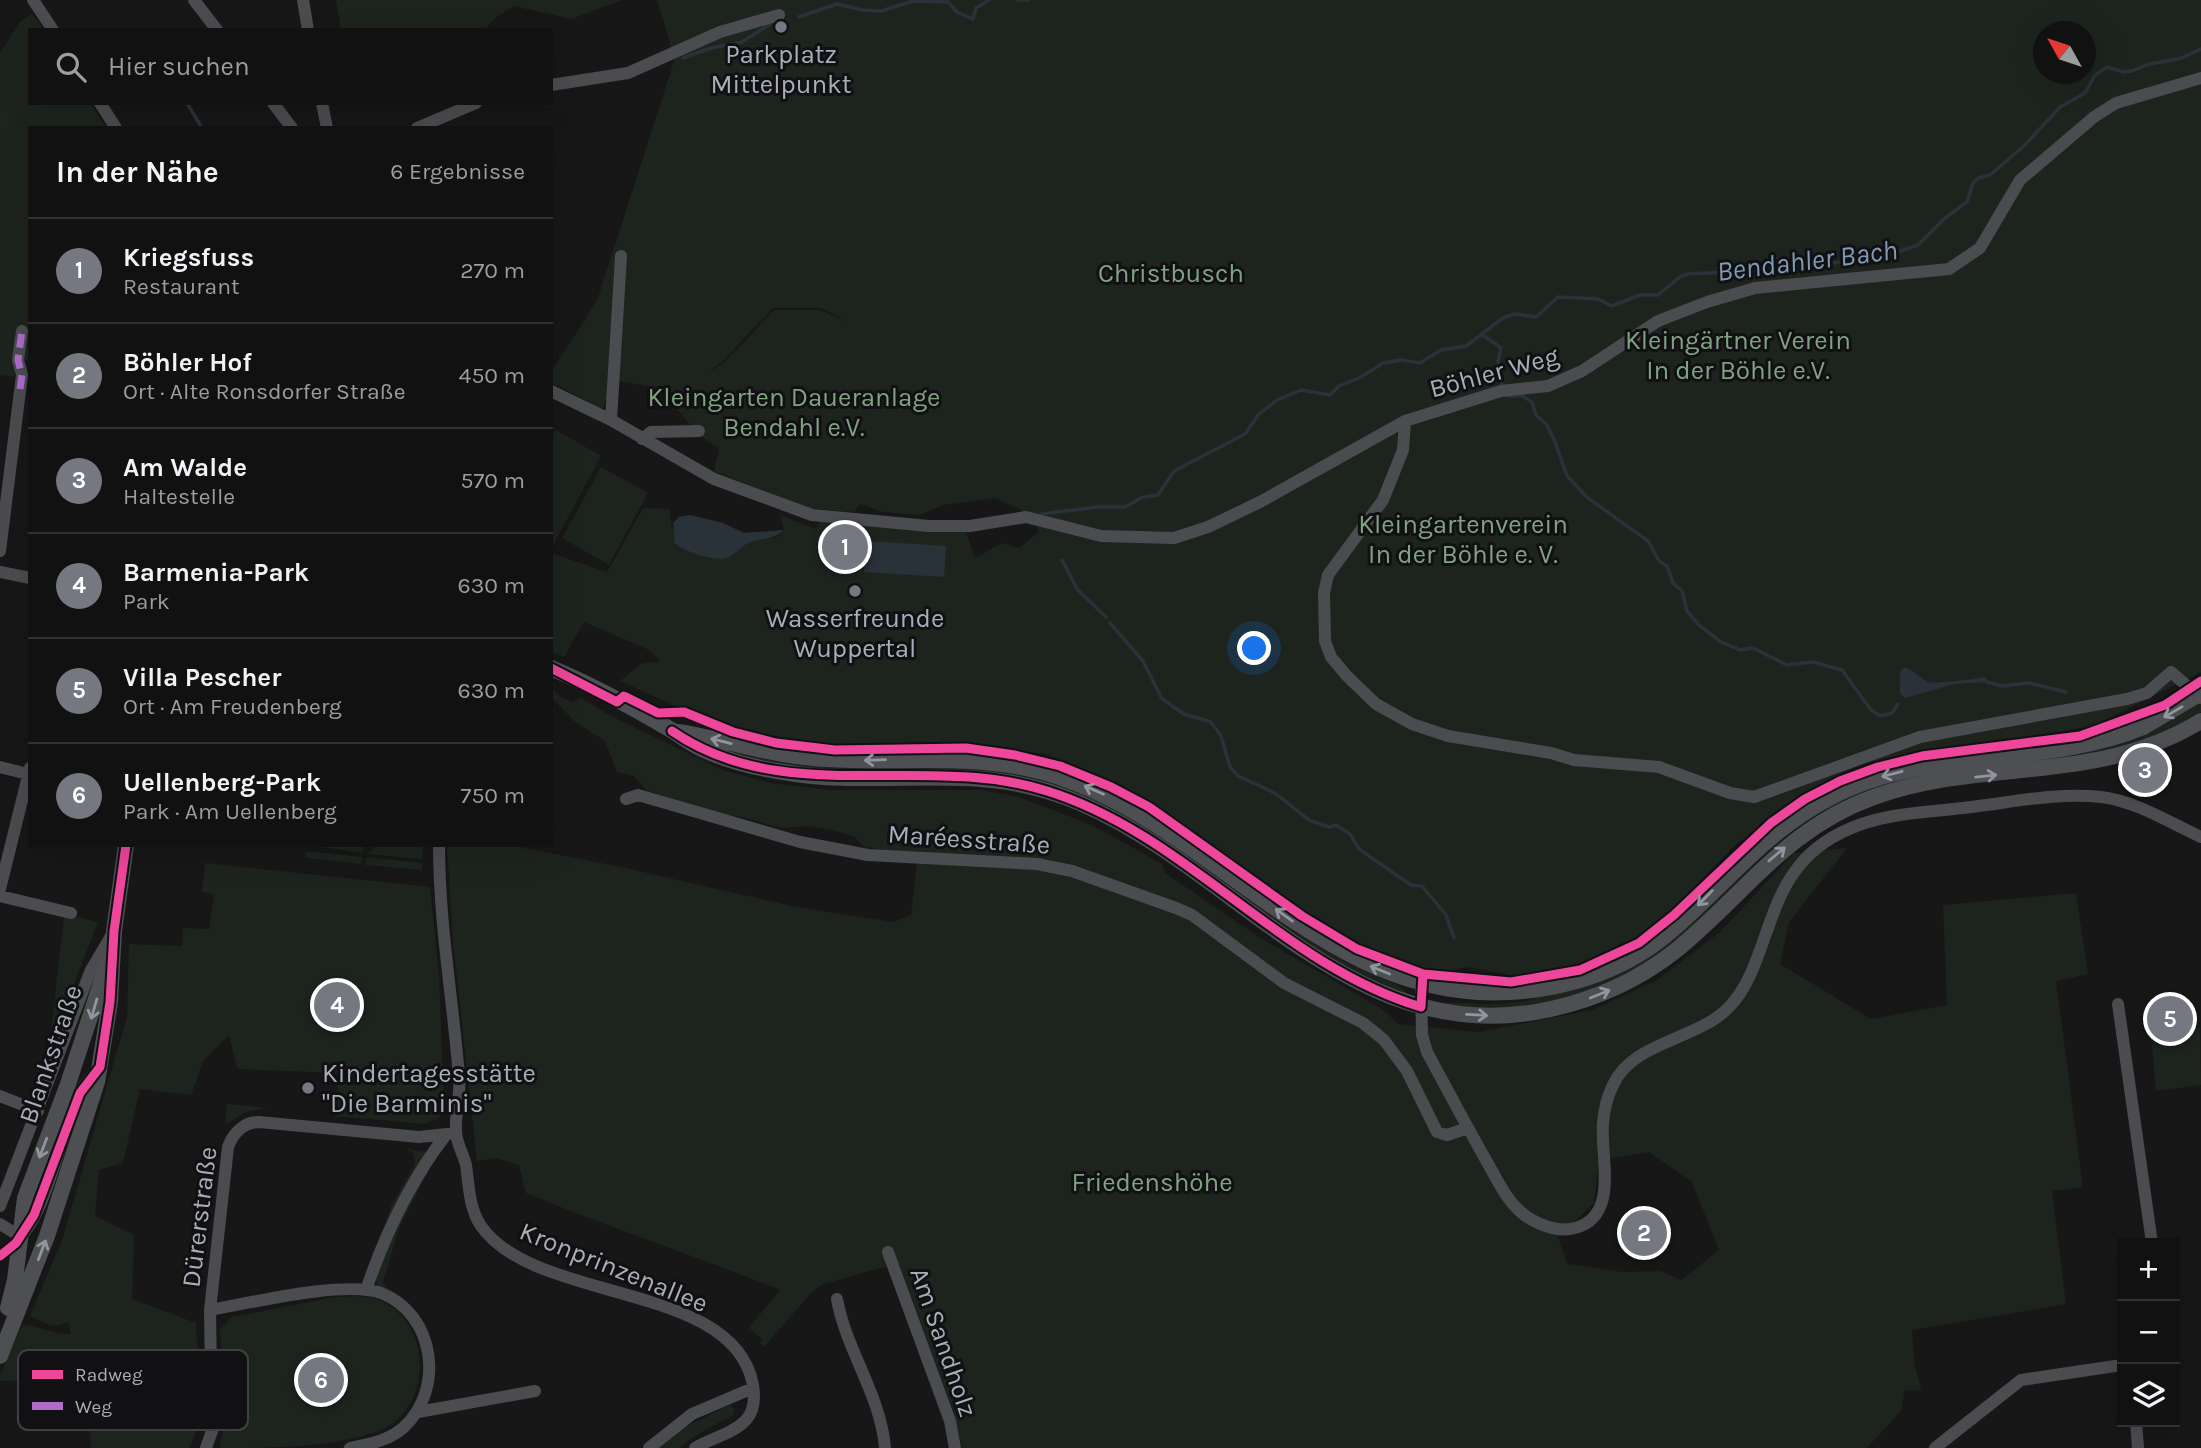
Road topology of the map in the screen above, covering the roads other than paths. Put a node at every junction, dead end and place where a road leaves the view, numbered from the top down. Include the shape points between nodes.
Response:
1 (33, 0) edge
2 (194, 0) edge
3 (303, 0) edge
4 (779, 15) dead end
5 (52, 28) edge
6 (215, 28) edge
7 (308, 28) edge
8 (2201, 78) edge
9 (553, 85) edge
10 (101, 105) edge
11 (275, 105) edge
12 (322, 105) edge
13 (471, 105) edge
14 (115, 126) edge
15 (290, 126) edge
16 (327, 126) edge
17 (422, 126) edge
18 (621, 256) dead end
19 (22, 331) dead end
20 (26, 376) edge
21 (553, 392) edge
22 (611, 420) junction
23 (1405, 421) junction
24 (699, 431) dead end
25 (642, 439) junction
26 (0, 551) edge
27 (0, 572) edge
28 (28, 578) edge
29 (553, 669) edge
30 (2201, 696) edge
31 (2201, 721) edge
32 (672, 731) junction
33 (0, 767) edge
34 (28, 771) edge
35 (28, 775) edge
36 (626, 799) dead end
37 (2201, 837) edge
38 (126, 847) edge
39 (439, 847) edge
40 (0, 889) edge
41 (0, 896) edge
42 (71, 913) dead end
43 (114, 931) junction
44 (102, 976) junction
45 (1421, 983) junction
46 (2118, 1004) dead end
47 (1420, 1007) junction
48 (100, 1067) junction
49 (0, 1096) edge
50 (38, 1111) junction
51 (1468, 1128) junction
52 (451, 1134) junction
53 (0, 1206) edge
54 (0, 1224) edge
55 (25, 1231) junction
56 (2151, 1238) edge
57 (888, 1252) dead end
58 (0, 1256) edge
59 (366, 1290) junction
60 (836, 1299) dead end
61 (210, 1310) junction
62 (0, 1335) edge
63 (211, 1350) edge
64 (0, 1356) edge
65 (2117, 1366) edge
66 (753, 1388) junction
67 (535, 1391) dead end
68 (418, 1412) junction
69 (2136, 1427) edge
70 (212, 1430) edge
71 (206, 1448) edge
72 (350, 1448) edge
73 (649, 1448) edge
74 (695, 1448) edge
75 (885, 1448) edge
76 (955, 1448) edge
77 (1935, 1448) edge
78 (2138, 1448) edge

1 - 5 street
2 - 6 street
3 - 7 street
4 - 9 street via 720,32 628,73
8 - 23 street, Böhler Weg via 2116,103 2094,117 2020,180 1980,248 1949,269 1755,288 1658,321 1581,371 1548,386 1501,391
10 - 14 street
11 - 15 street
12 - 16 street
13 - 17 street
18 - 22 street
19 - 20 street via 18,360
20 - 26 street
21 - 22 street
22 - 25 street
23 - 25 street, Böhler Weg via 1260,502 1174,538 1101,536 1026,517 970,526 929,526 812,514 714,479
23 - 30 street via 1403,450 1384,500 1328,575 1323,620 1325,642 1339,666 1376,704 1412,724 1448,736 1574,760 1662,767 1730,793 1754,797 1920,737 2147,693 2171,671
24 - 25 street via 651,432
27 - 28 street
29 - 32 main road
30 -> 45 main road, bridge via 2143,727 2072,748 1922,766 1846,789 1779,830 1653,946 1597,975 1560,986 1505,993
47 -> 31 main road via 1464,1014 1515,1014 1596,996 1646,972 1672,953 1783,848 1845,809 1918,785 2080,765 2157,743
45 -> 32 main road via 1384,972 1328,945 1168,831 1113,799 1056,775 962,758 806,758
32 - 47 main road via 710,753 782,772 849,778 981,777 1063,796 1152,841 1332,969
33 - 34 street
35 - 40 street
36 - 51 street, Maréesstraße via 638,794 800,842 868,855 1054,867 1176,908 1284,984 1363,1023 1384,1040 1407,1071 1437,1132 1447,1135
37 - 51 street via 2138,807 2104,797 2068,796 1860,824 1819,846 1787,880 1743,988 1727,1009 1693,1032 1644,1054 1613,1084 1603,1122 1603,1201 1594,1217 1573,1229 1557,1229 1522,1214
38 - 43 main road
39 - 52 street via 460,1081
41 - 42 street
43 - 44 street
43 - 44 main road, Blankstraße via 112,954
44 - 48 main road, Blankstraße
44 - 50 street
44 -> 62 main road, Blankstraße, bridge via 93,1014 25,1198 15,1280
45 - 47 street
46 - 56 street
47 - 51 street via 1423,1042
48 - 55 street via 80,1093
64 -> 48 main road, Blankstraße via 69,1172
49 - 50 street
50 - 53 street
52 - 59 street via 403,1199
52 - 61 street, Dürerstraße via 419,1137 259,1122 239,1130 228,1147
52 - 66 street, Kronprinzenallee via 465,1161 474,1213 499,1244 571,1279 678,1311 736,1347 747,1364
54 - 55 street via 13,1232
55 - 58 street
57 - 76 street, Am Sandholz via 950,1420
59 - 61 street via 345,1289
59 - 68 street via 398,1303 422,1332 430,1384
60 - 75 street
61 - 63 street, Dürerstraße
65 - 77 street via 2021,1380
66 - 73 street via 692,1415
66 - 74 street via 748,1417 740,1426
67 - 68 street
68 - 72 street via 389,1438
69 - 78 street
70 - 71 street, Dürerstraße

